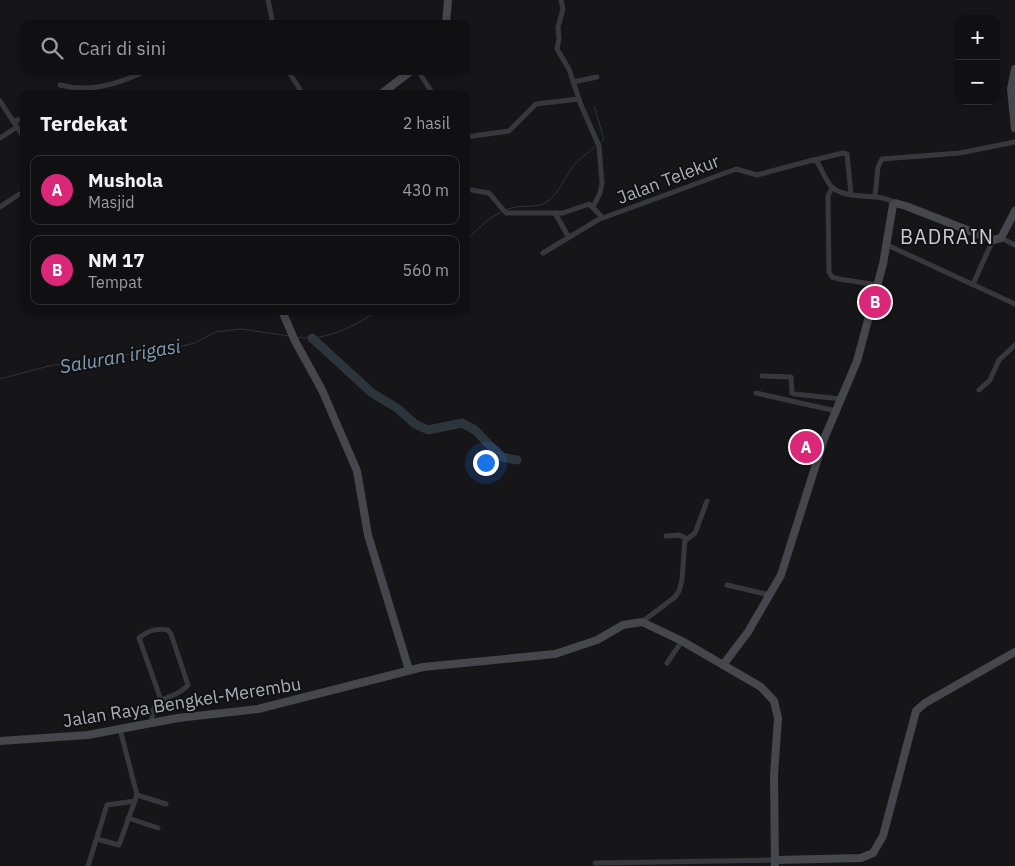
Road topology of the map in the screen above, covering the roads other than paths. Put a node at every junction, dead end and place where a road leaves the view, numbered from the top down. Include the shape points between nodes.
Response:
1 (268, 0) edge
2 (448, 0) edge
3 (561, 0) edge
4 (272, 20) edge
5 (446, 20) edge
6 (1015, 68) edge
7 (137, 75) edge
8 (291, 75) edge
9 (406, 75) edge
10 (421, 75) edge
11 (597, 78) dead end
12 (573, 82) junction
13 (60, 85) dead end
14 (90, 87) junction
15 (90, 90) edge
16 (300, 90) edge
17 (386, 90) edge
18 (430, 90) edge
19 (579, 99) junction
20 (0, 101) edge
21 (20, 120) edge
22 (13, 121) junction
23 (17, 127) junction
24 (1015, 128) edge
25 (20, 132) edge
26 (470, 136) edge
27 (0, 138) edge
28 (1015, 142) edge
29 (813, 160) junction
30 (832, 188) junction
31 (470, 190) edge
32 (20, 193) edge
33 (851, 194) junction
34 (875, 196) junction
35 (895, 203) junction
36 (0, 207) edge
37 (593, 207) junction
38 (1015, 211) edge
39 (555, 213) junction
40 (601, 218) junction
41 (568, 236) junction
42 (1001, 238) junction
43 (993, 240) junction
44 (886, 244) junction
45 (1015, 245) edge
46 (542, 253) dead end
47 (973, 284) junction
48 (878, 286) junction
49 (1015, 304) edge
50 (284, 315) edge
51 (1015, 345) edge
52 (762, 376) dead end
53 (980, 390) dead end
54 (756, 393) dead end
55 (842, 399) junction
56 (836, 411) junction
57 (707, 501) dead end
58 (666, 536) dead end
59 (686, 540) junction
60 (727, 585) dead end
61 (770, 595) junction
62 (642, 622) junction
63 (682, 641) junction
64 (1015, 652) edge
65 (667, 663) dead end
66 (723, 665) junction
67 (409, 670) junction
68 (161, 700) junction
69 (152, 723) junction
70 (120, 729) junction
71 (0, 741) edge
72 (137, 795) junction
73 (134, 801) junction
74 (166, 804) dead end
75 (128, 818) junction
76 (158, 828) dead end
77 (97, 839) junction
78 (595, 863) dead end
79 (775, 863) edge
80 (88, 866) edge

1 - 4 street
2 - 5 street
3 - 12 street via 563,9 557,49
6 - 24 street via 1011,97
7 - 14 street via 124,82
8 - 16 street
9 - 17 street
10 - 18 street
11 - 12 street
12 - 19 street
13 - 14 street
14 - 15 street
19 - 26 street via 536,104 509,131
19 - 37 street via 599,146 602,182
20 - 22 street
21 - 22 street
22 - 23 street
23 - 25 street
23 - 27 street
28 - 34 street via 942,155 884,158 880,163
29 - 30 street
29 - 33 street, Jalan Telekur via 847,154
29 - 40 street, Jalan Telekur via 756,175 736,169
30 - 33 street
30 - 48 street via 828,196 829,272 832,277
31 - 39 street via 489,193 506,213
32 - 36 street
33 - 34 street
34 - 35 street
35 - 43 street
35 - 44 street
37 - 39 street, Jalan Telekur via 587,204 570,212
37 - 40 street, Jalan Telekur
38 - 42 street
39 - 41 street
40 - 41 street
41 - 46 street
42 - 43 street
42 - 45 street
43 - 47 street
44 - 47 street
44 - 48 street
47 - 49 street
48 - 55 street via 857,361
50 - 67 street via 322,390 357,471 368,535
51 - 53 street via 999,360 990,380
52 - 55 street via 791,377 794,394
54 - 56 street
55 - 56 street
56 - 61 street via 820,449 780,575
57 - 59 street via 694,533
58 - 59 street via 682,536
59 - 62 street via 679,591
60 - 61 street
61 - 66 street
62 - 63 street
62 - 67 street, Jalan Raya Bengkel-Merembu via 623,625 597,640 555,654
63 - 65 street
63 - 66 street
64 - 79 street via 916,711 883,836 872,853 861,858
66 - 79 street via 768,692 777,707
67 - 69 street, Jalan Raya Bengkel-Merembu via 299,701
68 - 68 street via 139,638 163,628 171,634 189,682 186,688
68 - 69 street via 154,708
69 - 70 street, Jalan Raya Bengkel-Merembu
70 - 71 street, Jalan Raya Bengkel-Merembu via 88,735
70 - 72 street
72 - 73 street
72 - 74 street
73 - 75 street
73 - 77 street via 107,805
75 - 76 street
75 - 77 street via 118,845
77 - 80 street
78 - 79 street via 657,860

